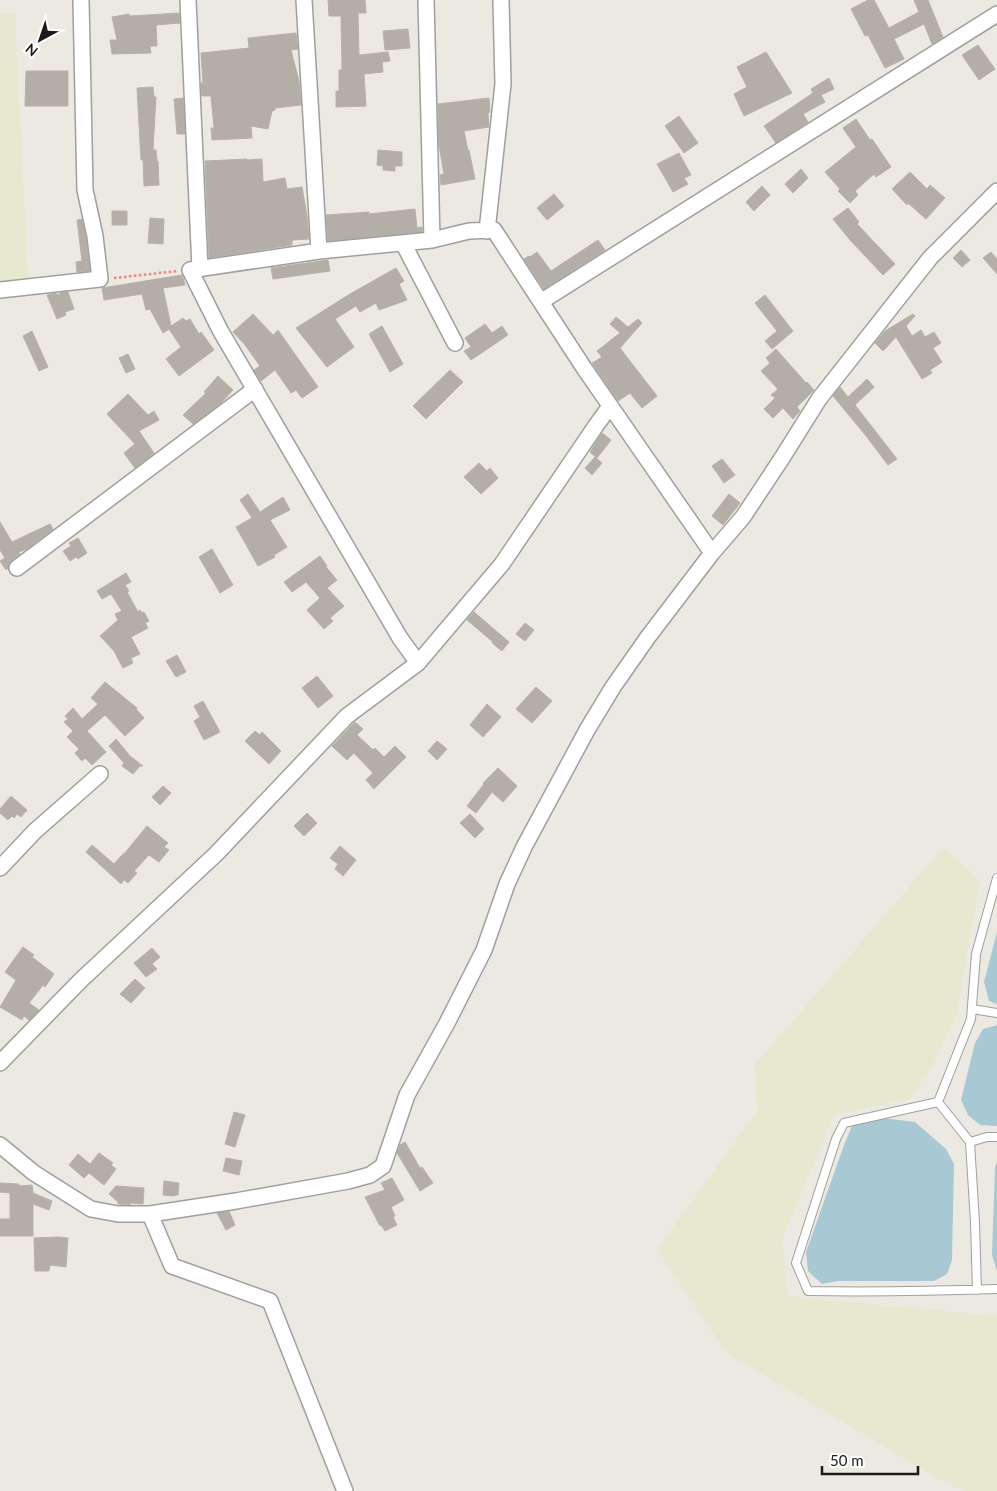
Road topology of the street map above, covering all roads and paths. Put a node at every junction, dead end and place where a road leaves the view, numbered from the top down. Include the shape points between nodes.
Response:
1 (81, 0) edge
2 (188, 0) edge
3 (304, 0) edge
4 (426, 0) edge
5 (501, 0) edge
6 (997, 14) edge
7 (997, 191) edge
8 (486, 231) junction
9 (432, 240) junction
10 (403, 243) junction
11 (319, 251) junction
12 (195, 269) junction
13 (100, 279) junction
14 (0, 290) edge
15 (542, 301) junction
16 (455, 343) dead end
17 (255, 389) junction
18 (610, 406) junction
19 (712, 553) junction
20 (17, 568) dead end
21 (418, 663) junction
22 (100, 774) dead end
23 (0, 868) edge
24 (997, 878) edge
25 (972, 1009) junction
26 (997, 1013) edge
27 (0, 1063) edge
28 (938, 1102) junction
29 (997, 1137) edge
30 (970, 1142) junction
31 (0, 1145) edge
32 (150, 1214) junction
33 (997, 1289) edge
34 (977, 1290) junction
35 (345, 1491) edge

1 - 13 street via 85,190
2 - 12 street
3 - 11 street
4 - 9 street
5 - 8 street via 503,84
6 - 15 street
7 - 19 street via 930,258 819,399 743,517
8 - 9 street via 469,231
8 - 15 street via 494,230
9 - 10 street
10 - 11 street
10 - 16 street
11 - 12 street
12 - 13 path
12 - 17 street via 220,330
13 - 14 street
15 - 18 street
17 - 20 street
17 - 21 street via 400,638
18 - 19 street
18 - 21 street via 502,564
19 - 32 street via 613,687 524,846 484,950 407,1095 382,1166 370,1175 348,1181
21 - 27 street via 347,716 216,854 81,980
22 - 23 street via 35,831
24 - 25 lane via 976,954
25 - 26 lane
25 - 28 lane
28 - 30 lane
28 - 34 lane via 844,1123 796,1263 808,1291
29 - 30 lane via 987,1136
30 - 34 lane
31 - 32 street via 34,1173 91,1209 118,1214
32 - 35 street via 172,1266 270,1301
33 - 34 lane

